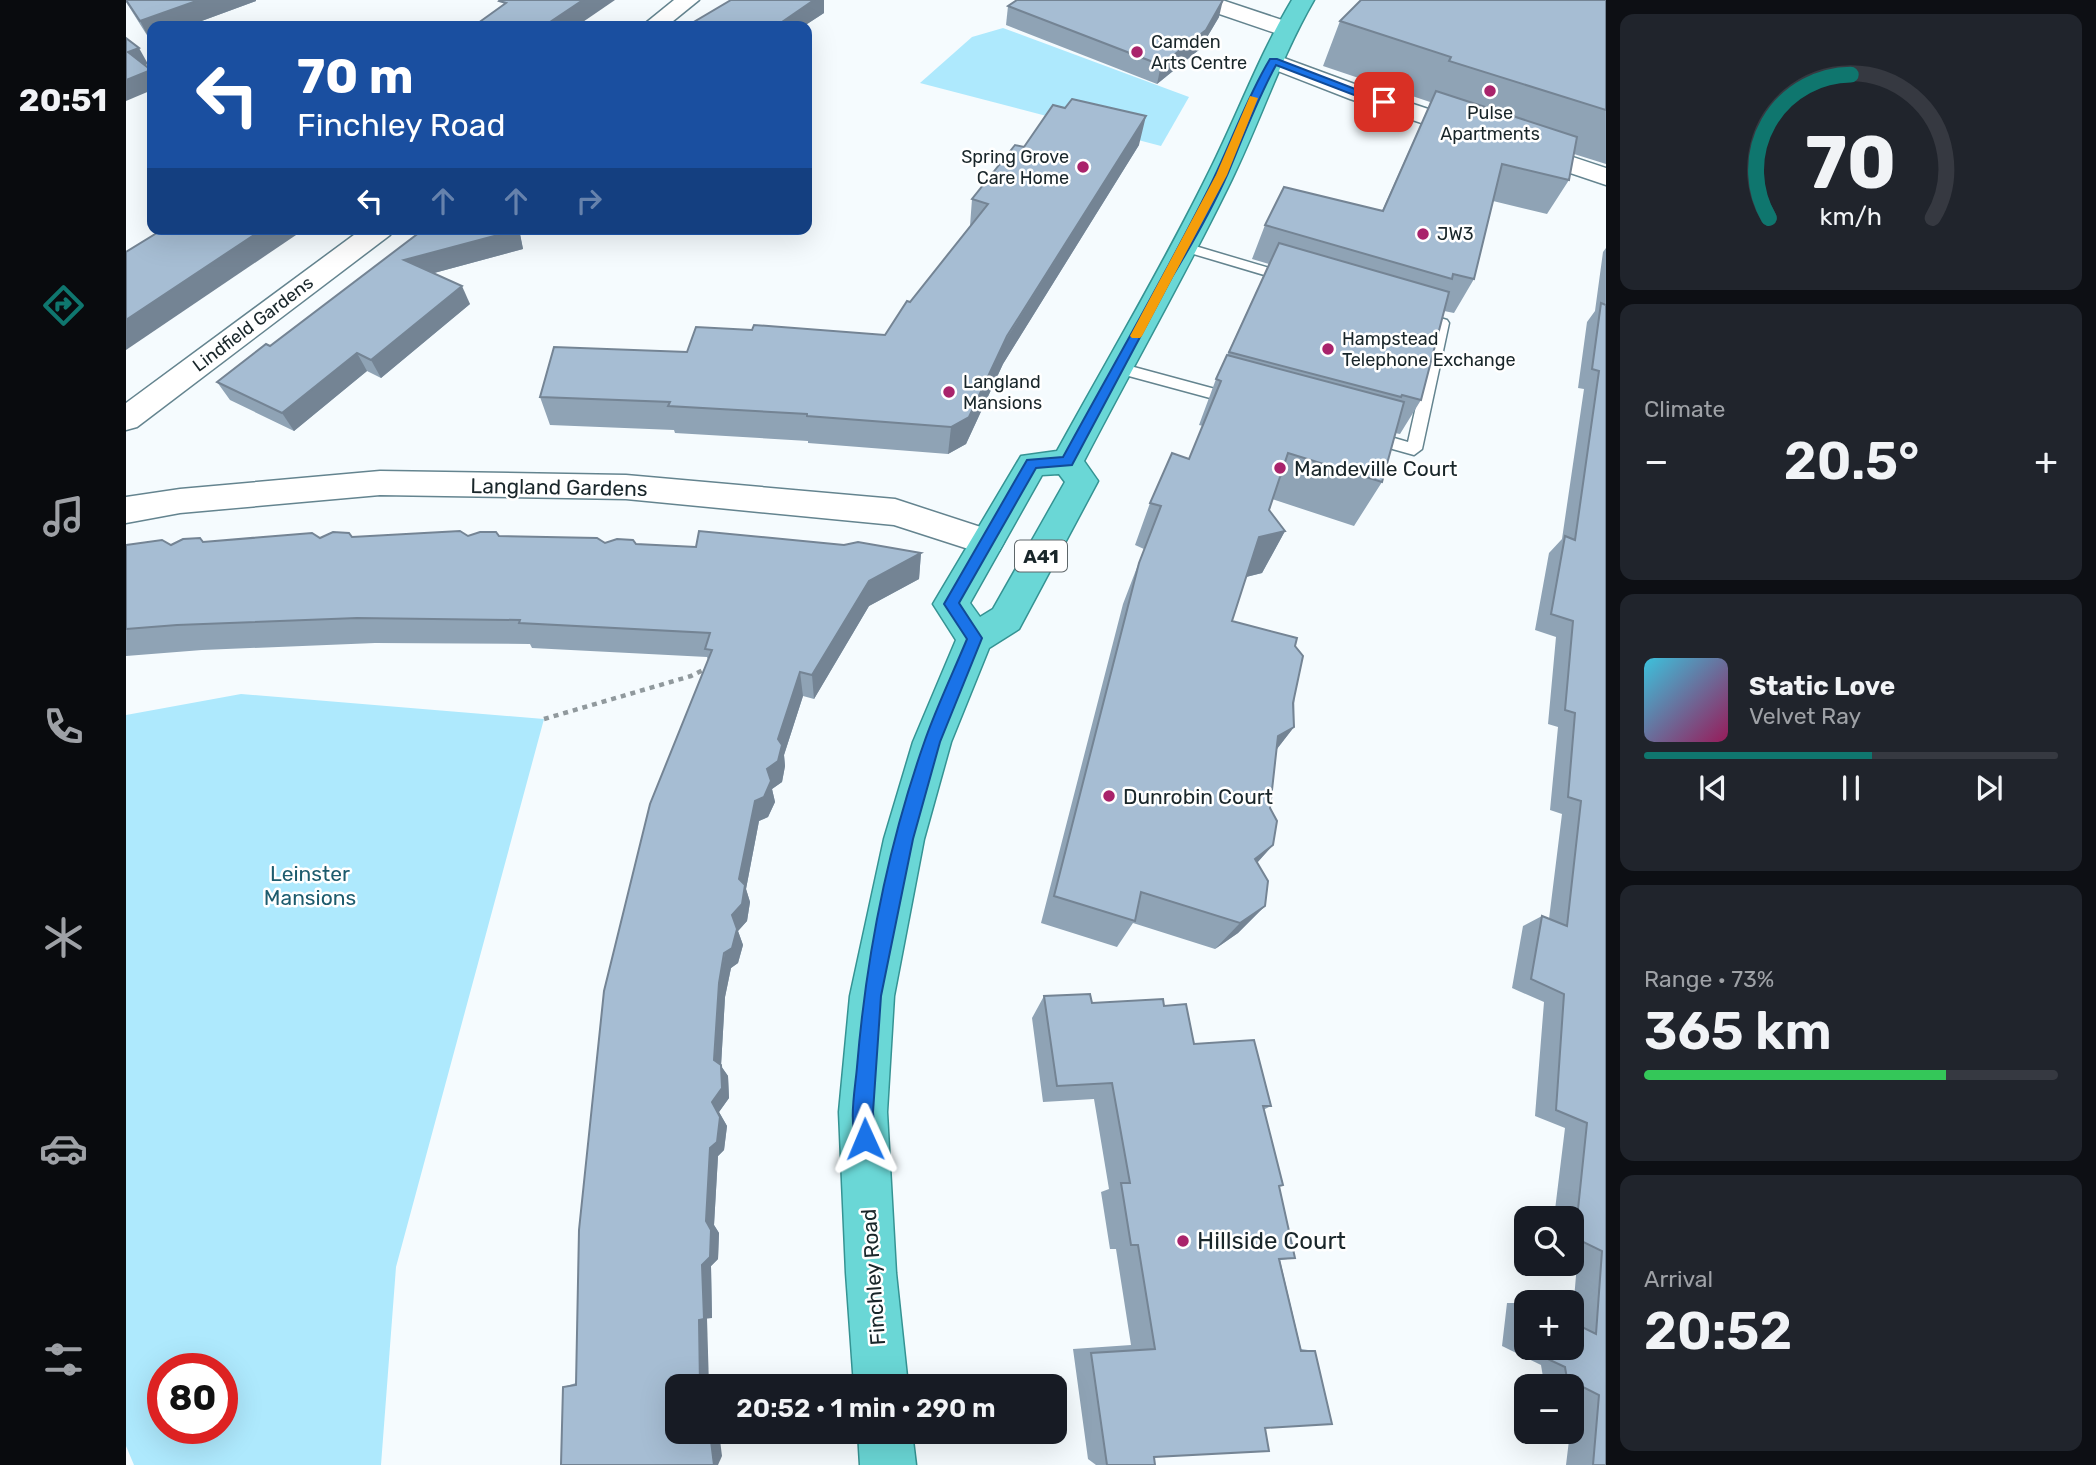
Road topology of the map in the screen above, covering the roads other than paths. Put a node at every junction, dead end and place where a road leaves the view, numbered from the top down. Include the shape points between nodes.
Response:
1 (688, 0) edge
2 (1201, 0) edge
3 (1303, 0) edge
4 (660, 21) edge
5 (1286, 29) junction
6 (1273, 61) junction
7 (1606, 177) edge
8 (372, 235) edge
9 (1185, 247) junction
10 (1309, 284) edge
11 (1402, 311) edge
12 (1119, 368) junction
13 (1254, 405) edge
14 (126, 419) edge
15 (1360, 435) edge
16 (1068, 462) junction
17 (126, 510) edge
18 (987, 542) junction
19 (975, 638) junction
20 (880, 1374) edge
21 (886, 1444) edge
22 (888, 1465) edge

1 - 4 street
2 - 5 street
3 - 5 highway
5 - 6 highway
6 - 7 street
6 - 9 highway
8 - 14 street, Lindfield Gardens
9 - 10 lane
9 - 12 highway
11 - 15 lane via 1442,323 1414,449
12 - 13 lane
12 - 16 highway
16 - 18 highway, A41 via 1032,464
16 - 19 highway, A41 via 1082,481 1006,620
17 - 18 street, Langland Gardens via 380,484 626,487 895,512
18 - 19 highway, A41 via 951,604
19 - 20 highway, Finchley Road via 932,742 911,815 872,996 863,1112
21 - 22 highway

